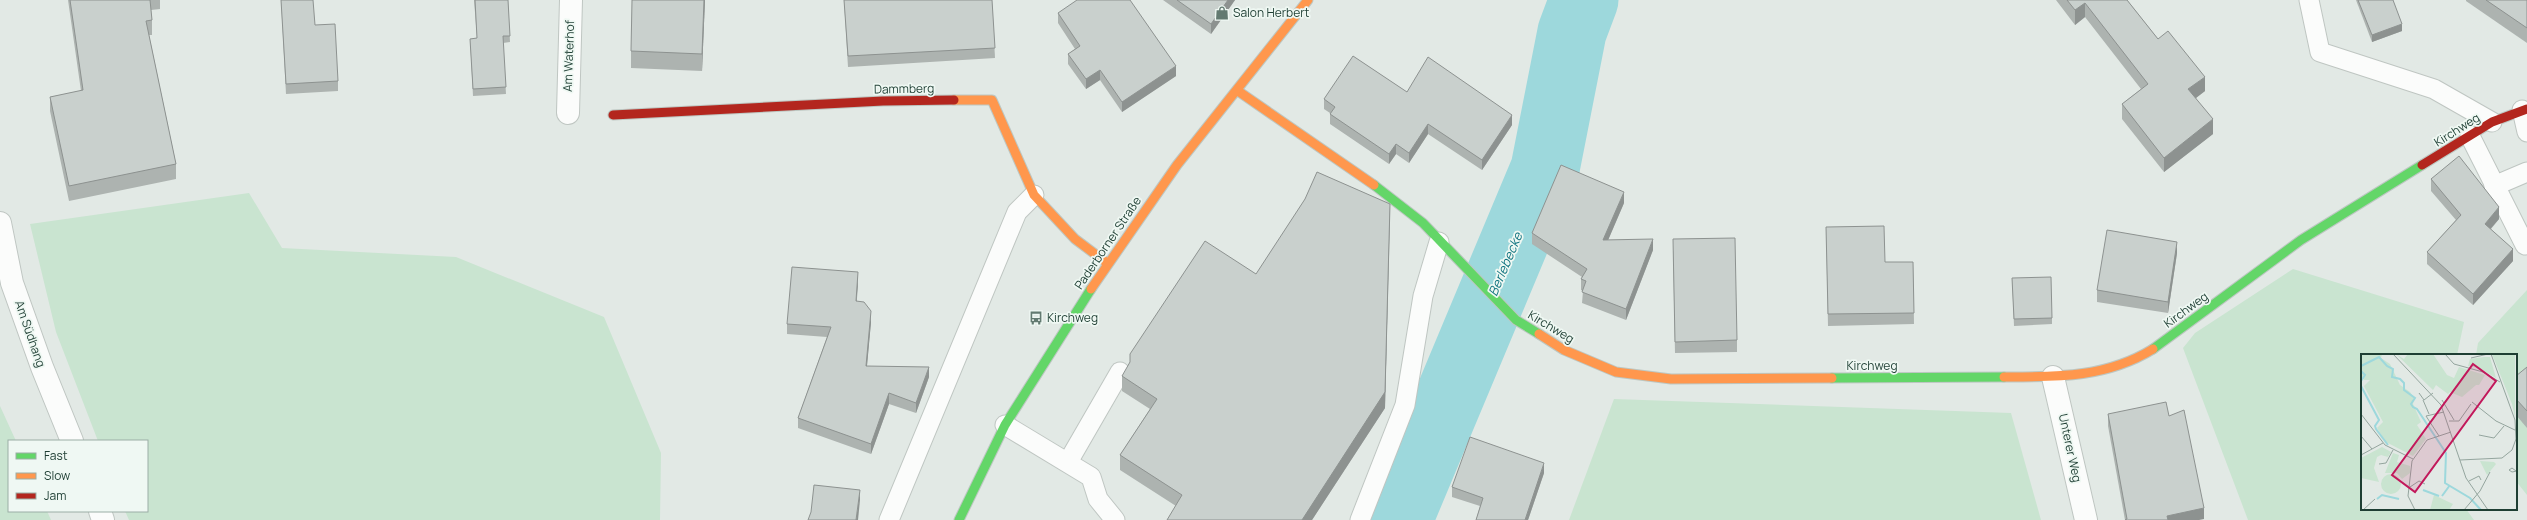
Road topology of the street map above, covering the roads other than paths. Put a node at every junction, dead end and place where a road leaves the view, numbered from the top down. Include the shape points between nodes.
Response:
1 (571, 0) edge
2 (1308, 0) edge
3 (2309, 0) edge
4 (1238, 91) junction
5 (2525, 110) edge
6 (568, 113) dead end
7 (613, 115) dead end
8 (2492, 122) junction
9 (2527, 132) edge
10 (2470, 136) junction
11 (2527, 172) edge
12 (2494, 186) junction
13 (1034, 195) junction
14 (0, 223) edge
15 (1439, 242) junction
16 (2525, 245) dead end
17 (1107, 263) junction
18 (1120, 372) dead end
19 (2053, 377) junction
20 (1005, 425) junction
21 (72, 440) edge
22 (1068, 462) junction
23 (889, 520) edge
24 (959, 520) edge
25 (1115, 520) edge
26 (1360, 520) edge
27 (2086, 520) edge

1 - 6 street, Am Waterhof
2 - 4 street, Paderborner Straße
3 - 8 lane via 2320,52 2434,89
4 - 15 street, Kirchweg via 1395,199
4 - 17 street, Paderborner Straße via 1177,165
5 - 8 street, Kirchweg
5 - 9 lane
7 - 13 street, Dammberg via 883,101 992,100
8 - 10 street, Kirchweg
10 - 12 lane
10 - 19 street, Kirchweg via 2301,240 2151,350 2101,372
11 - 12 lane
12 - 16 lane
13 - 17 street, Dammberg via 1074,239
13 - 23 lane via 1017,212
14 - 21 street, Am Südhang via 12,282
15 - 19 street, Kirchweg via 1516,320 1564,350 1616,372 1657,378
15 - 26 lane via 1423,296 1405,406
17 - 20 street, Paderborner Straße
18 - 22 lane
19 - 27 street, Unterer Weg
20 - 22 lane
20 - 24 street, Paderborner Straße
22 - 25 lane via 1091,477 1098,499

